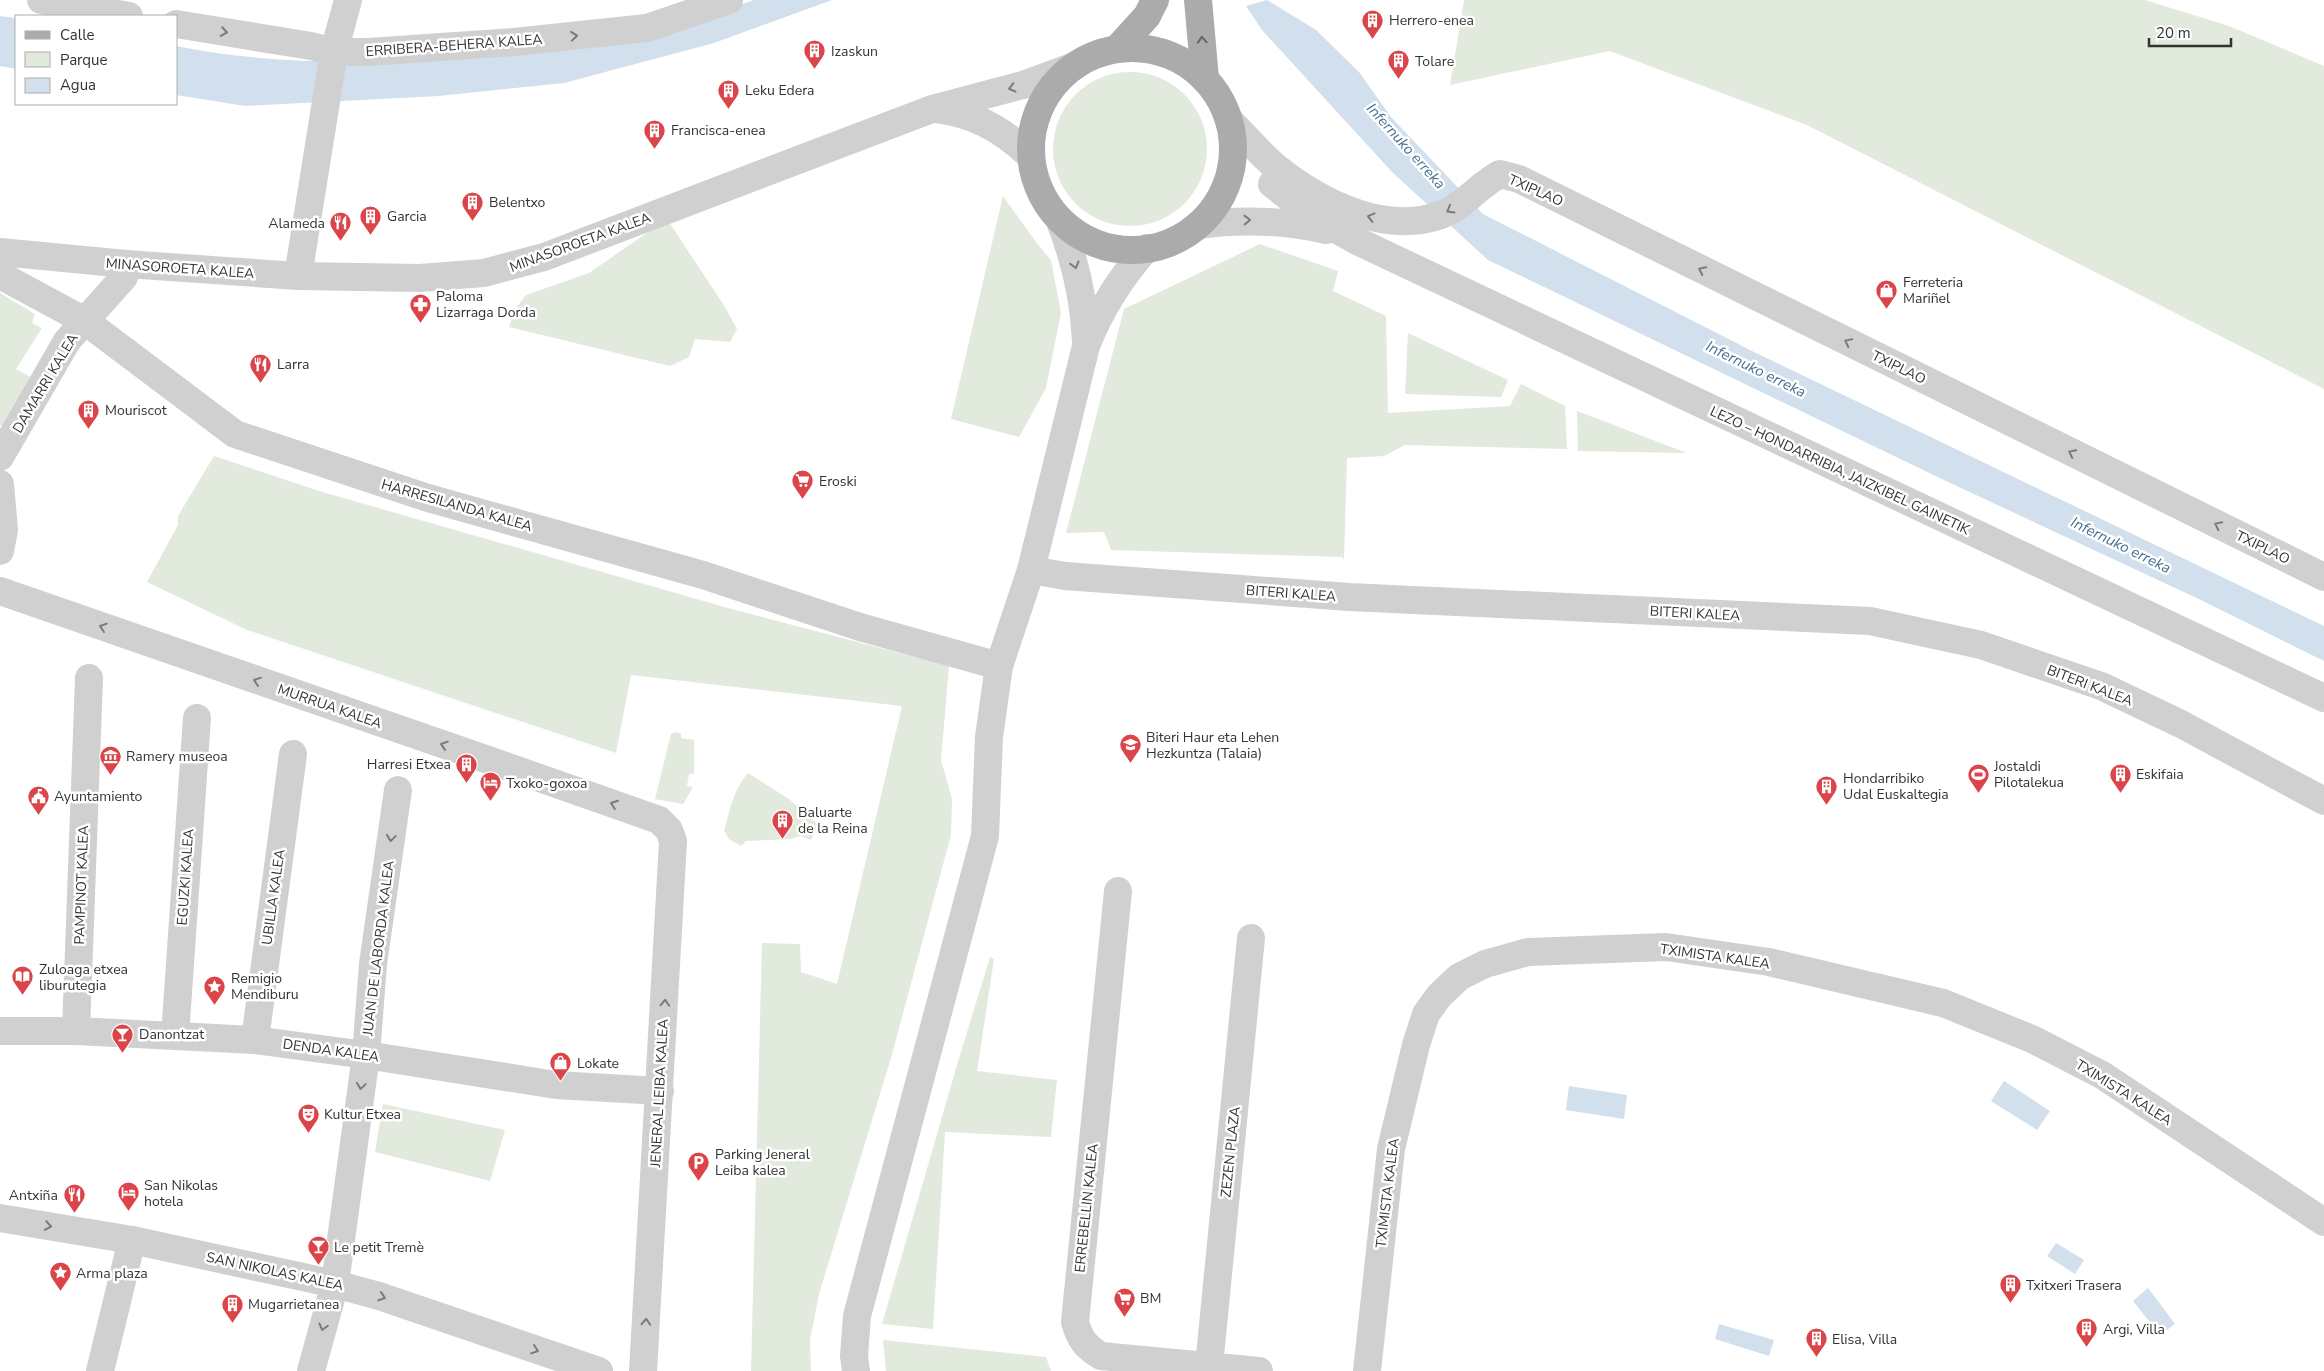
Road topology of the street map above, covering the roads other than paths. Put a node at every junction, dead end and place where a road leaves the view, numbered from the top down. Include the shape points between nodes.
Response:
1 (41, 0) edge
2 (348, 0) edge
3 (729, 0) edge
4 (1155, 0) edge
5 (1198, 0) edge
6 (124, 15) edge
7 (178, 24) edge
8 (1116, 49) junction
9 (333, 55) junction
10 (1074, 66) junction
11 (1205, 79) junction
12 (932, 109) junction
13 (1231, 131) junction
14 (1031, 157) junction
15 (1059, 219) junction
16 (1198, 225) junction
17 (1357, 241) junction
18 (1147, 248) junction
19 (0, 252) edge
20 (126, 264) junction
21 (0, 275) edge
22 (298, 276) junction
23 (85, 321) junction
24 (1086, 346) junction
25 (0, 457) edge
26 (0, 484) edge
27 (0, 551) edge
28 (1031, 570) junction
29 (2324, 577) edge
30 (0, 591) edge
31 (999, 666) junction
32 (89, 678) dead end
33 (2324, 698) edge
34 (197, 718) dead end
35 (292, 754) dead end
36 (398, 790) dead end
37 (2324, 801) edge
38 (659, 820) joint
39 (1118, 892) dead end
40 (1251, 938) dead end
41 (0, 1031) edge
42 (76, 1031) junction
43 (174, 1036) junction
44 (255, 1040) junction
45 (366, 1054) junction
46 (660, 1091) junction
47 (0, 1218) edge
48 (2324, 1222) edge
49 (132, 1240) junction
50 (335, 1284) junction
51 (1209, 1366) junction
52 (100, 1371) edge
53 (311, 1371) edge
54 (599, 1371) edge
55 (643, 1371) edge
56 (856, 1371) edge
57 (1259, 1371) edge
58 (1367, 1371) edge

1 - 6 street
2 - 9 street
9 -> 3 street, ERRIBERA-BEHERA KALEA via 514,42 647,28
4 - 8 main road via 1142,22
11 -> 5 main road
7 -> 9 street, ERRIBERA-BEHERA KALEA via 311,46
8 - 10 main road
8 - 11 main road via 1141,48 1164,54 1186,64
9 - 22 street
10 -> 12 street, MINASOROETA KALEA via 1022,85
10 - 14 main road via 1044,99 1035,119
11 - 13 main road via 1219,98
12 - 14 street via 985,122 1017,143
12 - 22 street, MINASOROETA KALEA via 514,266 444,278
13 - 16 main road via 1232,161 1225,188 1211,212
13 - 17 street via 1259,172 1288,198
29 -> 13 street, TXIPLAO via 1519,179 1500,174 1485,182 1462,203 1443,214 1419,221 1399,222 1368,217 1300,185
14 - 15 main road via 1039,188
15 - 18 main road via 1094,243 1114,248
15 -> 24 street via 1080,281
16 -> 17 street via 1277,221
16 - 18 main road via 1180,238
17 - 33 street, LEZO – HONDARRIBIA, JAIZKIBEL GAINETIK
18 - 24 street via 1111,294
19 - 20 street, MINASOROETA KALEA
20 - 22 street, MINASOROETA KALEA
20 - 23 street, DAMARRI KALEA via 124,277
21 - 23 street, HARRESILANDA KALEA
23 - 25 street, DAMARRI KALEA via 67,341
23 - 31 street, HARRESILANDA KALEA via 235,434 428,498 703,575 860,627
24 - 28 street
26 - 27 street via 4,530
28 - 31 street
28 - 37 street, BITERI KALEA via 1065,576 1349,597 1870,621 1981,646 2101,686 2181,724
38 -> 30 street, MURRUA KALEA
31 - 56 street via 989,736 986,836 857,1316
32 - 42 street, PAMPINOT KALEA
34 - 43 street, EGUZKI KALEA
35 - 44 street, UBILLA KALEA
36 -> 45 street, JUAN DE LABORDA KALEA via 373,964
46 -> 38 street, JENERAL LEIBA KALEA via 673,841 669,830
39 - 51 street, ERREBELLIN KALEA via 1075,1322 1085,1347 1101,1356
40 - 51 street, ZEZEN PLAZA
41 - 42 street, DENDA KALEA
42 - 43 street, DENDA KALEA
43 - 44 street, DENDA KALEA
44 - 45 street, DENDA KALEA
45 - 46 street, DENDA KALEA via 556,1084
45 -> 50 street, JUAN DE LABORDA KALEA
55 -> 46 street, JENERAL LEIBA KALEA
47 -> 49 street, SAN NIKOLAS KALEA
48 - 58 street, TXIMISTA KALEA via 2102,1075 2032,1039 1943,1003 1769,962 1666,947 1528,952 1485,964 1459,977 1426,1014 1391,1149
49 - 50 street, SAN NIKOLAS KALEA
49 - 52 street
50 -> 53 street, JUAN DE LABORDA KALEA
50 -> 54 street, SAN NIKOLAS KALEA
51 - 57 street, ERREBELLIN KALEA

